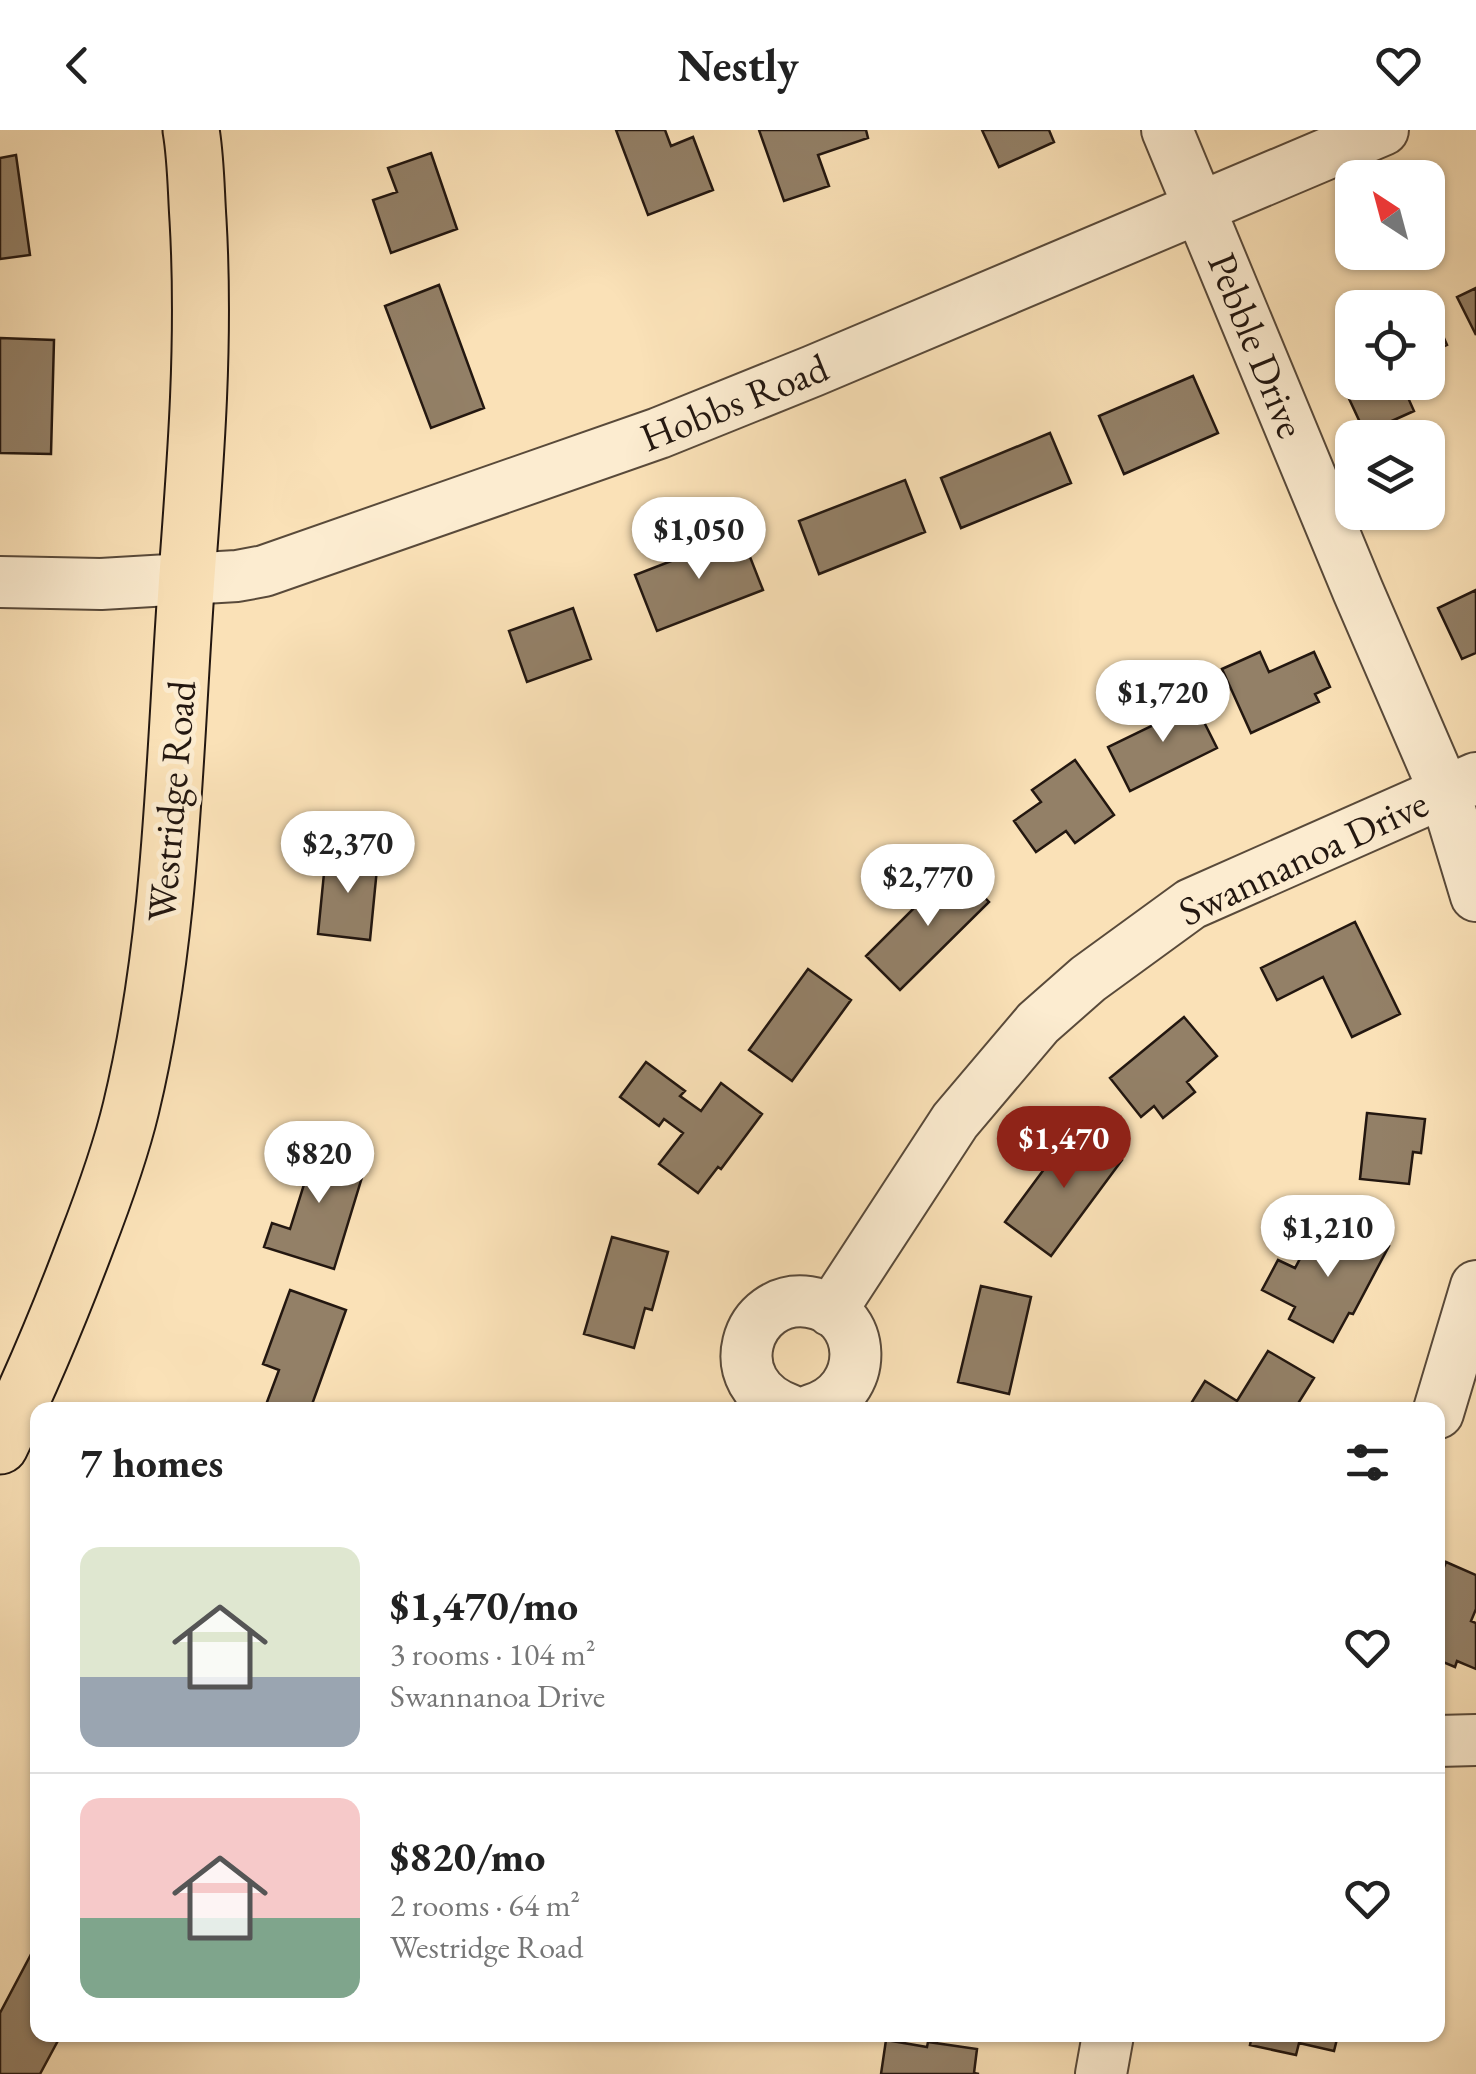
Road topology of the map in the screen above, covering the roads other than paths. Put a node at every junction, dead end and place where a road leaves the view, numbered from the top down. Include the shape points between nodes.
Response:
1 (190, 130) edge
2 (1167, 130) edge
3 (1383, 130) edge
4 (1200, 206) junction
5 (187, 579) junction
6 (0, 582) edge
7 (1460, 784) edge
8 (1476, 896) edge
9 (1476, 1286) edge
10 (831, 1310) junction
11 (770, 1402) edge
12 (830, 1402) edge
13 (1441, 1402) edge
14 (0, 1446) edge
15 (1476, 1740) edge
16 (1445, 1741) edge
17 (1107, 2042) edge
18 (1101, 2074) edge

1 - 5 main road, Westridge Road via 202,288
2 - 4 street, Pebble Drive
3 - 4 street, Hobbs Road
4 - 5 street, Hobbs Road via 640,440 264,571
4 - 7 street, Pebble Drive via 1358,591
5 - 6 street, Hobbs Road
5 - 14 main road, Westridge Road via 162,924 134,1094 100,1208
7 - 8 street, Pebble Drive
7 - 10 street, Swannanoa Drive via 1191,904 1088,978 1038,1023 956,1121
9 - 13 street
10 - 11 street via 792,1302 759,1320 746,1356 758,1392
10 - 12 street via 856,1350 849,1383
15 - 16 street
17 - 18 street

